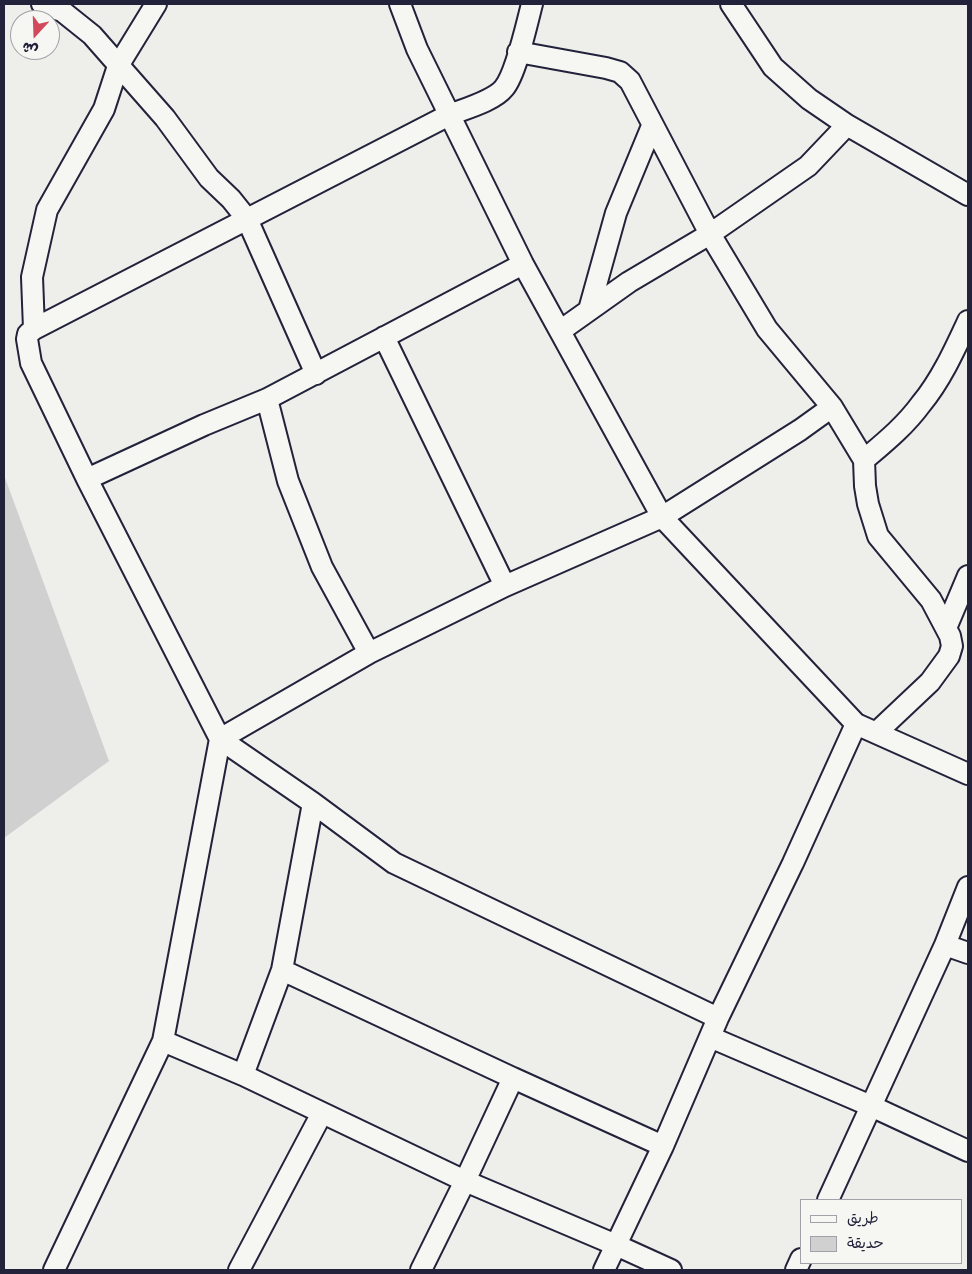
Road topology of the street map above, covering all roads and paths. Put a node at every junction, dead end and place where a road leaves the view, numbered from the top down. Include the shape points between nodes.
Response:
1 (42, 4) edge
2 (156, 4) edge
3 (400, 4) edge
4 (532, 4) edge
5 (731, 4) edge
6 (518, 52) junction
7 (118, 66) junction
8 (449, 115) junction
9 (847, 125) junction
10 (652, 126) junction
11 (968, 195) edge
12 (247, 219) junction
13 (710, 234) junction
14 (523, 264) junction
15 (589, 310) junction
16 (968, 321) edge
17 (34, 329) junction
18 (560, 331) junction
19 (384, 338) junction
20 (316, 374) junction
21 (268, 399) junction
22 (832, 407) junction
23 (864, 460) junction
24 (87, 479) junction
25 (662, 517) junction
26 (968, 576) edge
27 (505, 586) junction
28 (955, 637) edge
29 (369, 653) junction
30 (856, 724) junction
31 (877, 732) junction
32 (220, 739) junction
33 (968, 774) edge
34 (313, 803) junction
35 (968, 887) edge
36 (945, 944) junction
37 (968, 954) edge
38 (282, 970) junction
39 (718, 1018) junction
40 (710, 1037) junction
41 (163, 1041) junction
42 (243, 1075) junction
43 (513, 1078) junction
44 (871, 1106) junction
45 (322, 1113) junction
46 (663, 1146) junction
47 (968, 1151) edge
48 (466, 1181) junction
49 (828, 1199) edge
50 (616, 1245) junction
51 (54, 1270) edge
52 (239, 1270) edge
53 (422, 1270) edge
54 (604, 1270) edge
55 (670, 1270) edge

1 - 7 street via 62,11 92,36
2 - 7 street
3 - 8 street via 417,49
4 - 6 street
5 - 9 street via 773,67 809,99
6 - 8 street via 504,89 489,99
6 - 10 street via 620,72 630,80
7 - 12 street via 165,118 209,178 231,198
7 - 17 street via 104,109 47,210 32,277
8 - 12 street
8 - 14 street
9 - 11 street
9 - 13 street via 808,166
10 - 13 street
10 - 15 street via 616,213
12 - 17 street
12 - 20 street
13 - 15 street
13 - 22 street via 767,329
14 - 18 street
14 - 19 street
15 - 18 street
16 - 23 street via 952,356 922,404 895,434
17 - 24 street via 27,339 31,363
18 - 25 street
19 - 20 street
19 - 27 street
20 - 21 street
21 - 24 street
21 - 29 street via 288,481 322,567
22 - 23 street
22 - 25 street
23 - 28 street via 868,504 878,536 931,600
24 - 32 street
25 - 27 street
25 - 30 street
26 - 28 street
27 - 29 street
28 - 31 street via 949,656 930,682
29 - 32 street
30 - 31 street
30 - 39 street
31 - 33 street
32 - 34 street
32 - 41 street
34 - 38 street
34 - 39 street via 394,863
35 - 36 street
36 - 37 street
36 - 44 street
38 - 42 street
38 - 43 street
39 - 40 street
40 - 44 street
40 - 46 street
41 - 42 street
41 - 51 street
42 - 45 street
43 - 46 street
43 - 48 street
44 - 47 street
44 - 49 street
45 - 48 street
45 - 52 street
46 - 50 street
48 - 50 street
48 - 53 street
50 - 54 street
50 - 55 street

